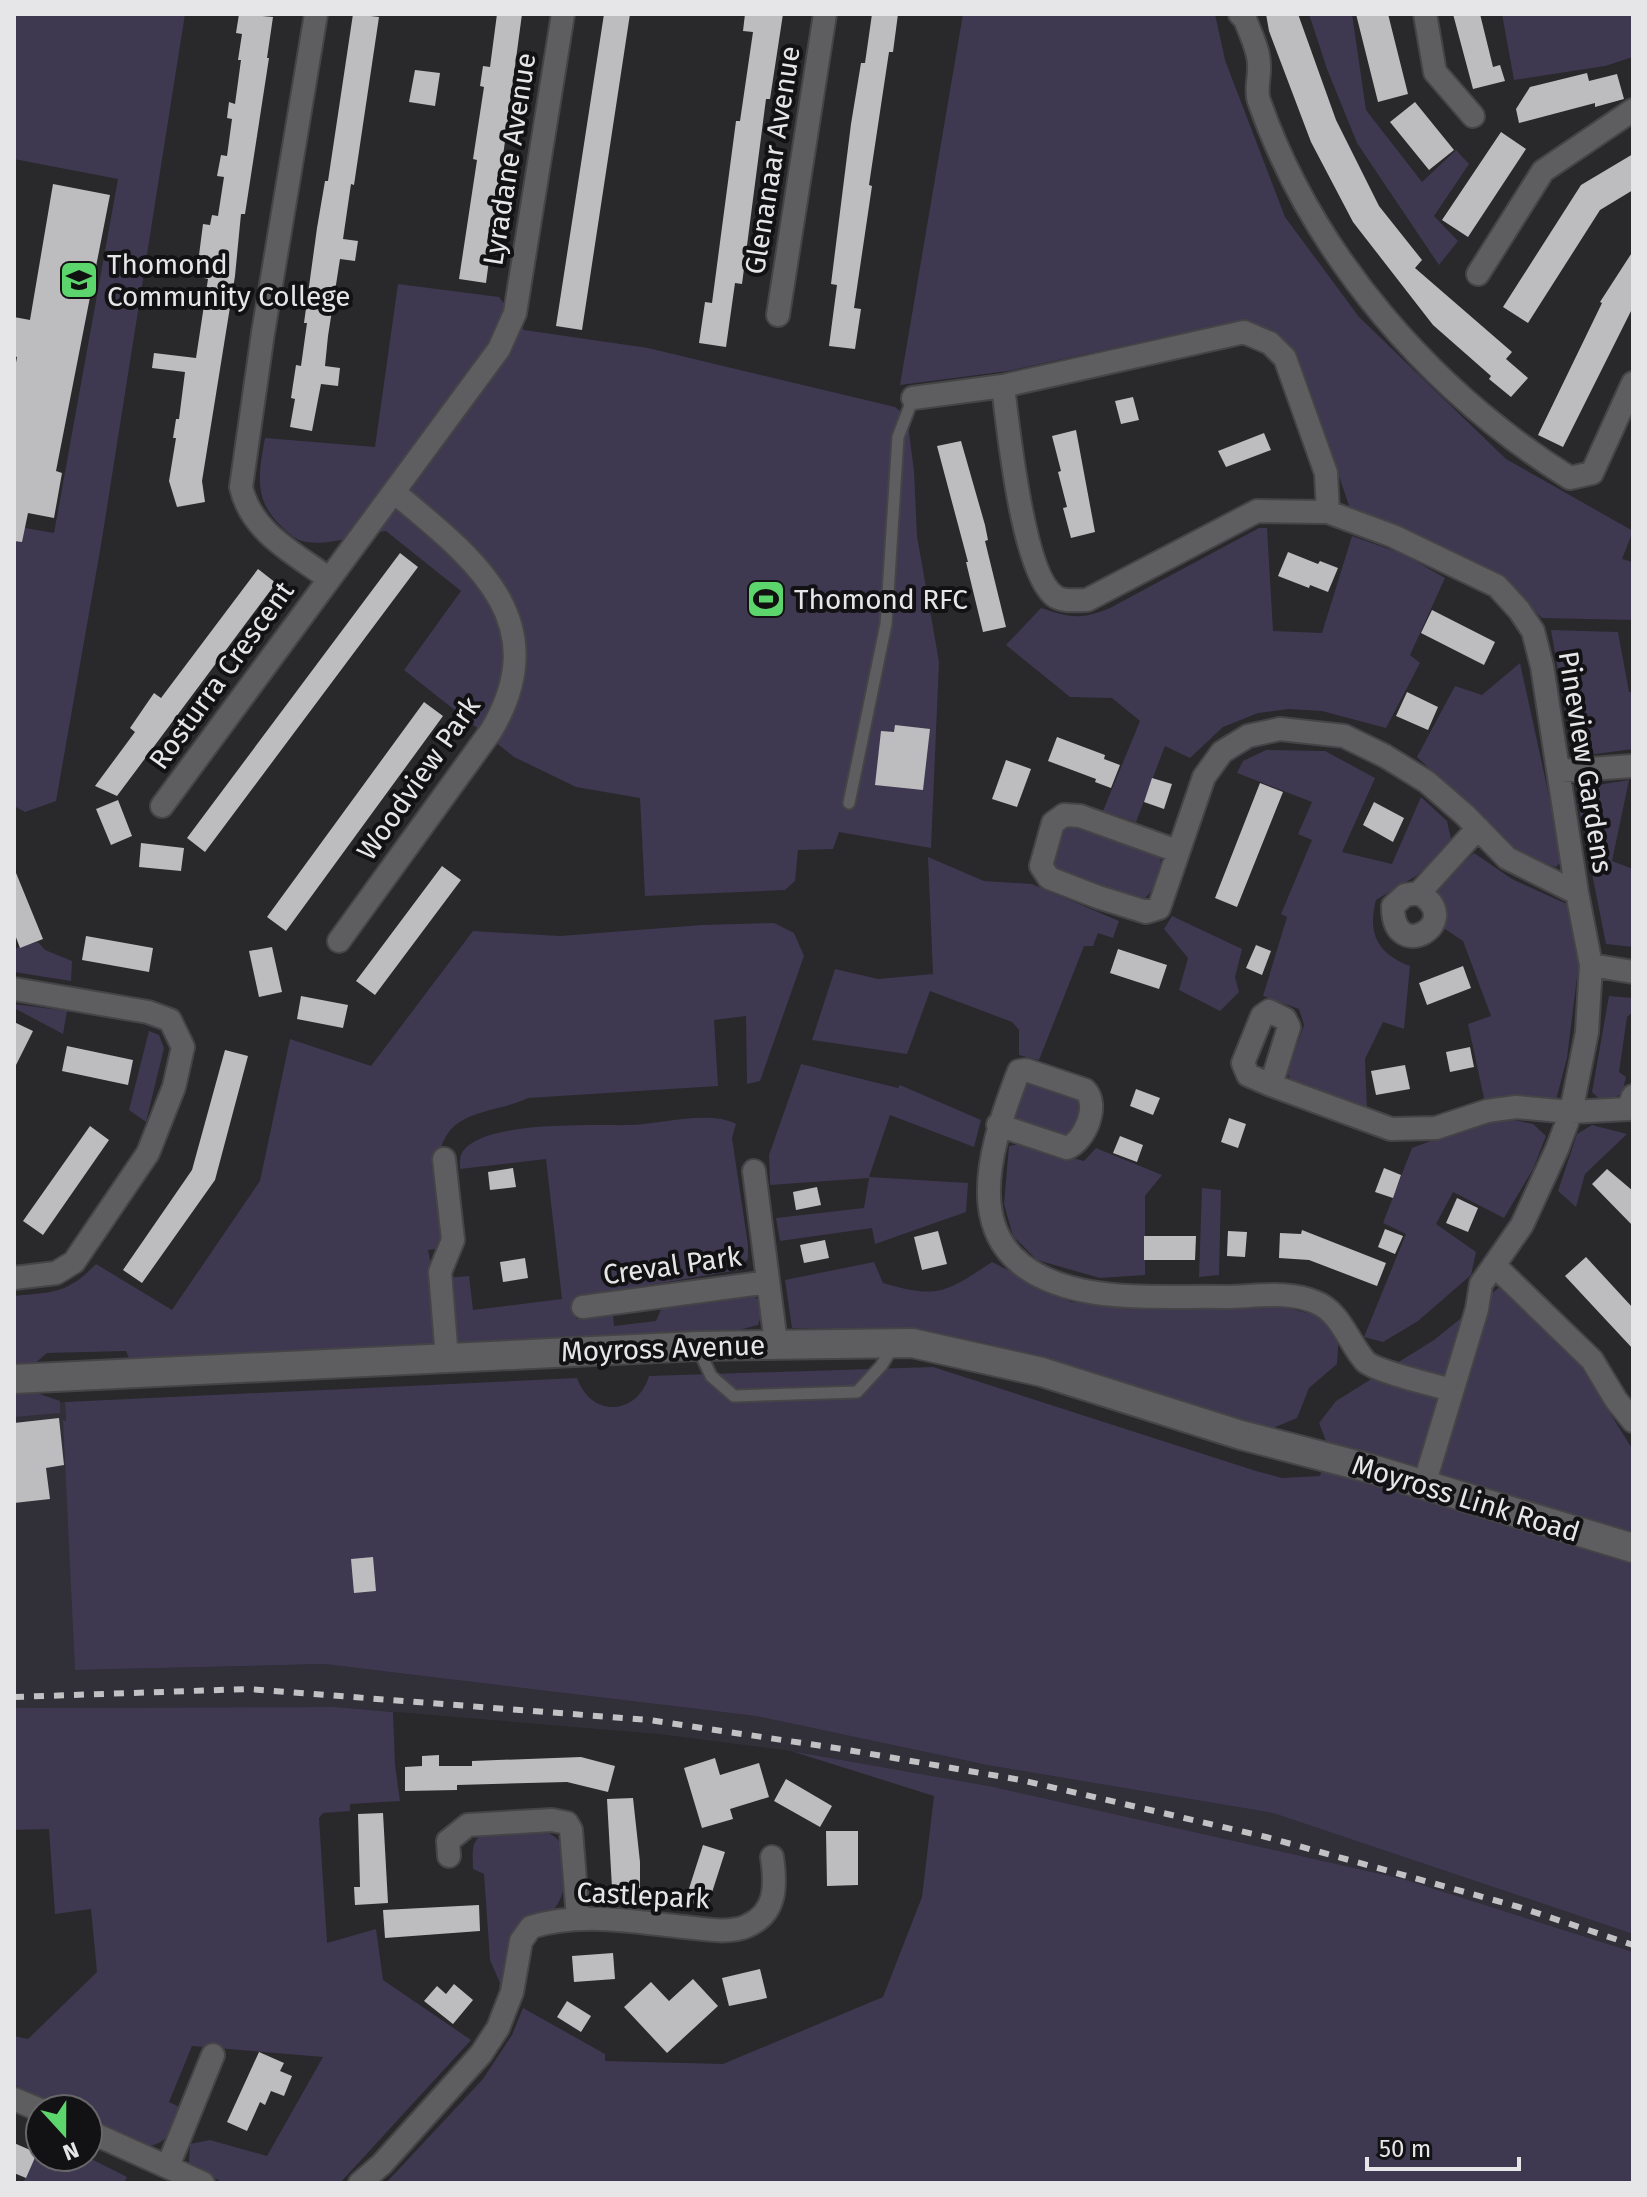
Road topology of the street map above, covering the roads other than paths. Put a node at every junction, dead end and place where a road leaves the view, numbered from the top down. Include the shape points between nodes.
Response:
1 (316, 14) edge
2 (563, 14) edge
3 (825, 14) edge
4 (1240, 14) edge
5 (1425, 14) edge
6 (1633, 110) edge
7 (1473, 116) dead end
8 (1478, 274) dead end
9 (778, 315) dead end
10 (1633, 383) edge
11 (1003, 386) junction
12 (913, 398) joint
13 (394, 492) junction
14 (1328, 512) junction
15 (328, 578) junction
16 (1633, 766) edge
17 (1560, 771) junction
18 (849, 803) dead end
19 (162, 806) dead end
20 (1478, 828) junction
21 (1177, 851) junction
22 (1419, 893) dead end
23 (1577, 893) junction
24 (339, 941) dead end
25 (1591, 965) junction
26 (1633, 972) edge
27 (14, 989) edge
28 (1271, 1085) dead end
29 (1631, 1106) edge
30 (1571, 1112) junction
31 (998, 1125) dead end
32 (444, 1159) dead end
33 (754, 1171) dead end
34 (1494, 1265) junction
35 (14, 1278) edge
36 (768, 1282) junction
37 (583, 1307) dead end
38 (776, 1343) junction
39 (896, 1343) junction
40 (697, 1346) junction
41 (447, 1358) junction
42 (14, 1379) edge
43 (1451, 1390) junction
44 (1633, 1421) edge
45 (1298, 1449) joint
46 (1424, 1485) junction
47 (1633, 1548) edge
48 (449, 1856) dead end
49 (772, 1857) dead end
50 (578, 1918) junction
51 (213, 2055) dead end
52 (104, 2138) edge
53 (168, 2166) junction
54 (203, 2183) edge
55 (360, 2183) edge

1 - 15 street, Rosturra Crescent via 241,487 250,512 266,532
2 - 13 street, Lyradane Avenue via 515,313 499,349
3 - 9 street, Glenanaar Avenue
4 - 10 street via 1260,62 1257,97 1294,184 1332,246 1417,355 1526,451 1570,478 1592,473
5 - 7 street via 1435,72
6 - 8 street via 1543,171
11 - 12 street
11 - 14 street via 1244,332 1270,343 1285,358 1326,473
11 - 14 street, Pineview Gardens via 1017,492 1041,582 1056,597 1087,600 1257,511
12 - 18 lane via 898,437 886,624
13 - 15 street, Rosturra Crescent
13 - 24 street, Woodview Park via 456,544 486,579 503,605 515,640 515,671 491,731
14 - 17 street, Pineview Gardens via 1393,536 1497,586 1519,610 1533,631 1542,666
15 - 19 street, Rosturra Crescent
16 - 17 street
17 - 23 street, Pineview Gardens
20 - 21 street, Pineview Gardens via 1427,782 1385,756 1344,736 1280,729 1248,736 1222,752 1204,777
20 - 22 street
20 - 23 street, Pineview Gardens via 1507,858
21 - 21 street, Pineview Gardens via 1159,908 1146,912 1049,878 1041,866 1053,823 1064,815
23 - 25 street, Pineview Gardens
25 - 26 street
25 - 30 street, Pineview Gardens via 1587,1032
27 - 35 street via 148,1012 170,1020 183,1047 148,1153 74,1262 56,1273
28 - 30 street via 1391,1129 1436,1128 1516,1107
29 - 30 street
30 - 34 street, Pineview Gardens via 1533,1203
31 - 43 street via 988,1197 991,1218 999,1240 1035,1275 1081,1291 1315,1301 1334,1314 1367,1364
32 - 41 street via 453,1240 440,1272
33 - 36 street, Creval Park
34 - 43 street, Pineview Gardens via 1481,1284
34 - 44 street via 1592,1360
36 - 37 street, Creval Park
36 - 38 street, Creval Park
38 - 39 street, Moyross Avenue
38 - 40 street, Moyross Avenue
39 - 40 lane via 857,1392 734,1396 711,1376
39 - 45 street, Moyross Avenue via 1042,1372
40 - 41 street, Moyross Avenue
41 - 42 street, Moyross Avenue
43 - 46 street
45 - 46 street, Moyross Link Road
46 - 47 street, Moyross Link Road
48 - 50 street via 448,1841 468,1825 567,1823
49 - 50 street, Castlepark via 775,1896 746,1927 702,1929
50 - 55 street, Castlepark via 531,1927 521,1941 512,1992 498,2028 481,2054
51 - 53 street
52 - 53 street
53 - 54 street

